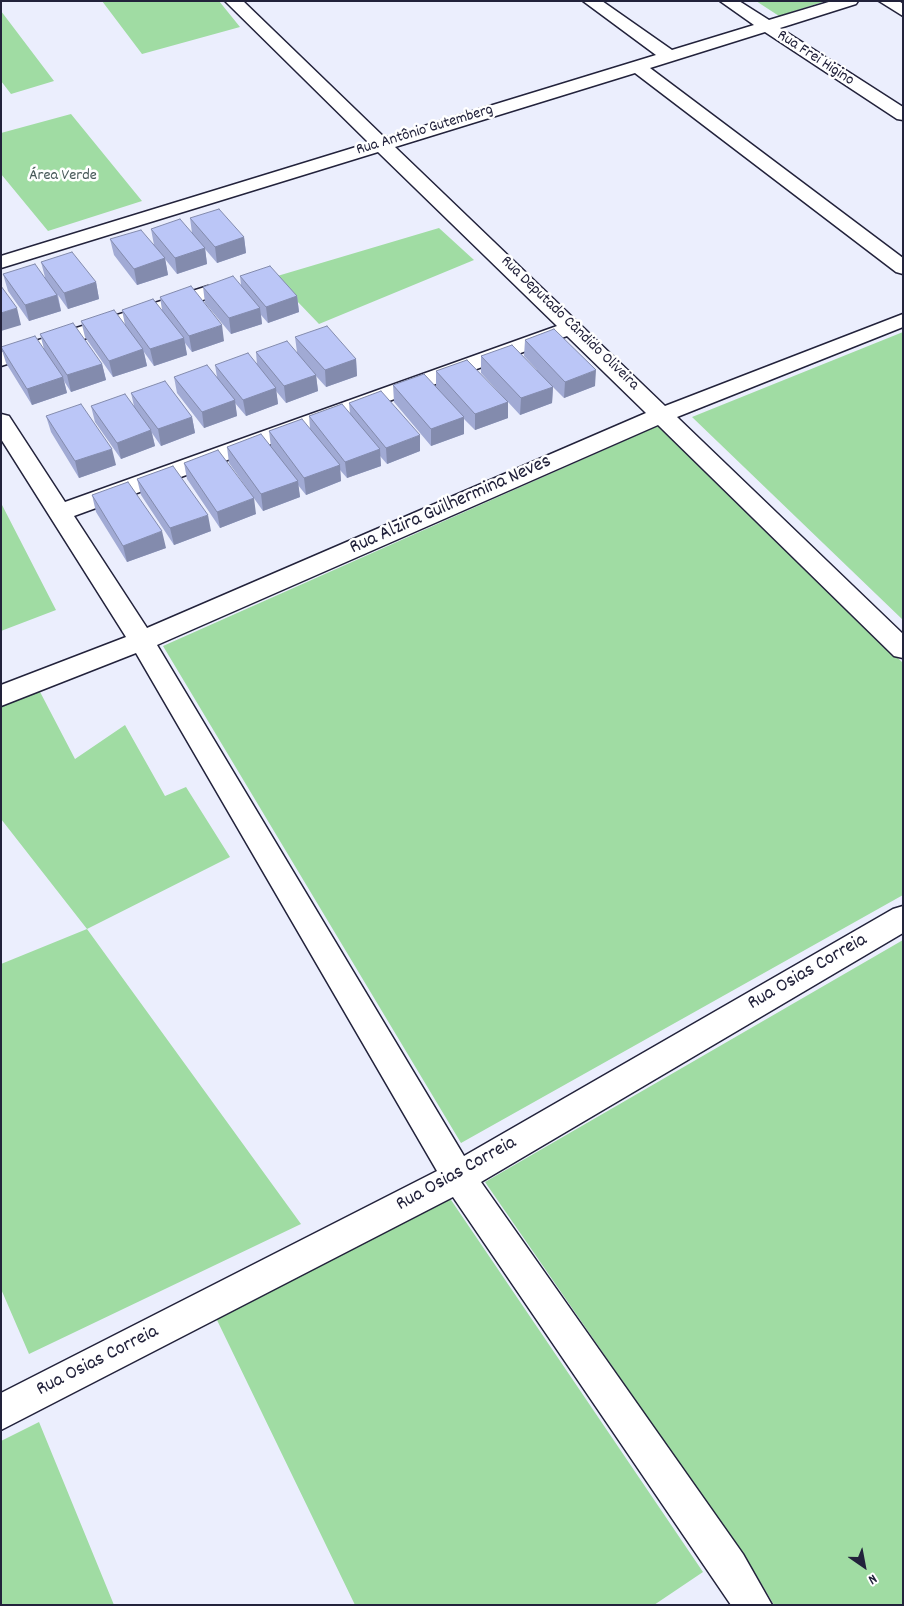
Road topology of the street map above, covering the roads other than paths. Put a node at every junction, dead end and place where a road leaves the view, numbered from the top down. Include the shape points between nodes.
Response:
1 (233, 1) edge
2 (591, 1) edge
3 (728, 1) edge
4 (850, 1) edge
5 (887, 1) edge
6 (903, 11) edge
7 (766, 27) junction
8 (669, 56) junction
9 (637, 66) junction
10 (903, 115) edge
11 (382, 145) junction
12 (1, 262) edge
13 (903, 268) edge
14 (208, 292) edge
15 (903, 320) edge
16 (572, 327) junction
17 (1, 359) edge
18 (662, 415) junction
19 (1, 421) edge
20 (60, 512) junction
21 (142, 641) junction
22 (903, 649) edge
23 (1, 696) edge
24 (903, 918) edge
25 (458, 1177) junction
26 (1, 1412) edge
27 (754, 1605) edge

1 - 11 street, Rua Deputado Cândido Oliveira
2 - 8 street
3 - 7 street, Rua Frei Higino
4 - 7 street, Rua Antônio Gutemberg
5 - 6 street
7 - 8 street, Rua Antônio Gutemberg
7 - 10 street, Rua Frei Higino
8 - 9 street, Rua Antônio Gutemberg
9 - 11 street, Rua Antônio Gutemberg
9 - 13 street
11 - 12 street, Rua Antônio Gutemberg
11 - 16 street, Rua Deputado Cândido Oliveira
14 - 17 street
15 - 18 street, Rua Alzira Guilhermina Neves
16 - 18 street, Rua Deputado Cândido Oliveira
16 - 20 street
18 - 21 street, Rua Alzira Guilhermina Neves
18 - 22 street, Rua Deputado Cândido Oliveira
19 - 20 street
20 - 21 street
21 - 23 street, Rua Alzira Guilhermina Neves
21 - 25 street
24 - 25 street, Rua Osias Correia
25 - 26 street, Rua Osias Correia
25 - 27 street

